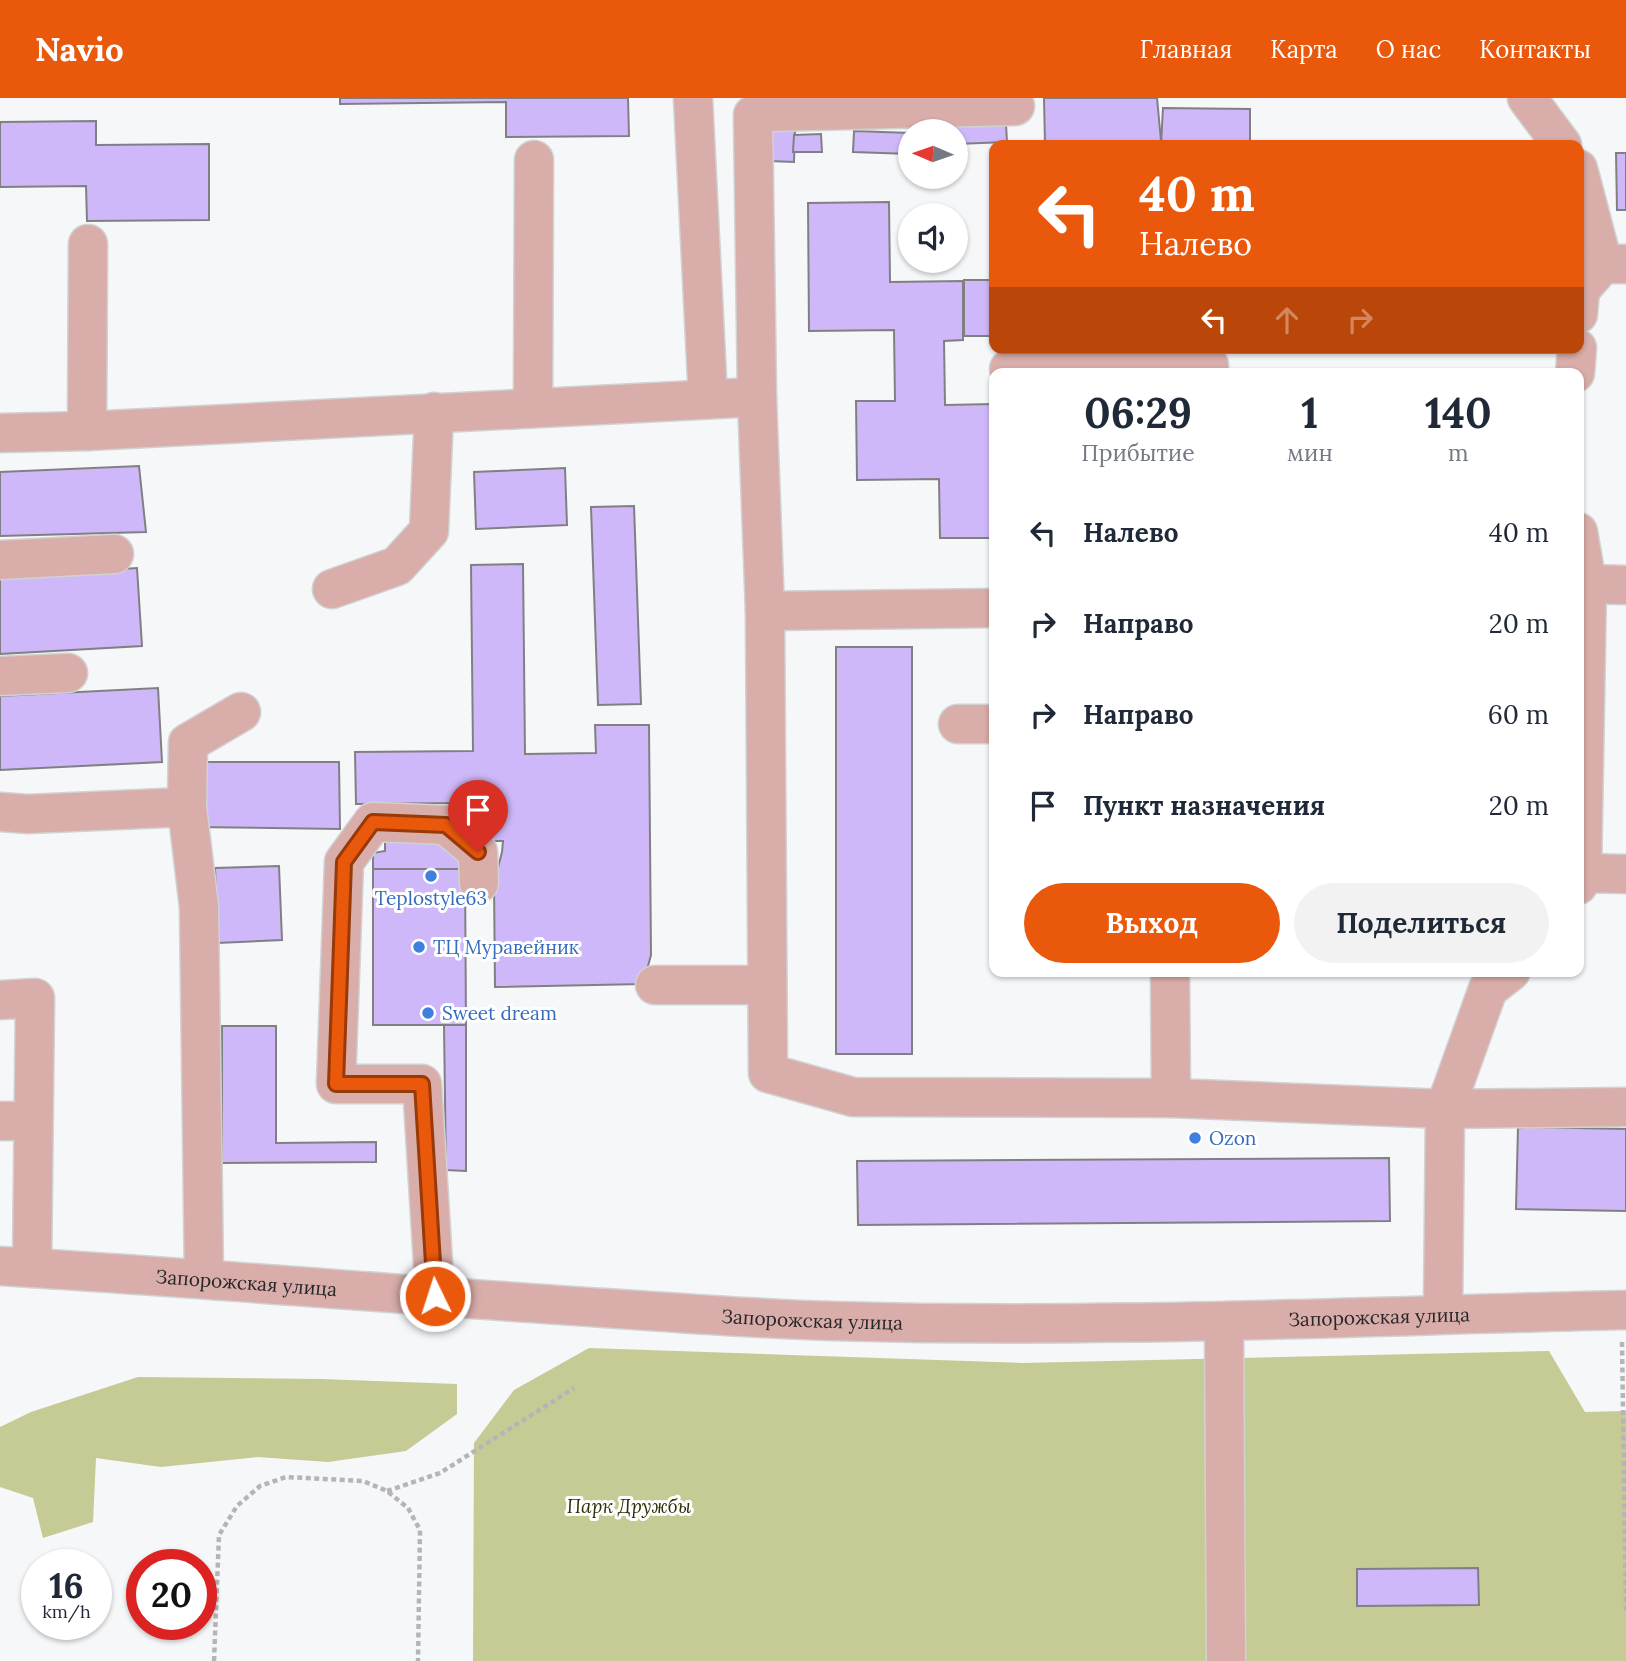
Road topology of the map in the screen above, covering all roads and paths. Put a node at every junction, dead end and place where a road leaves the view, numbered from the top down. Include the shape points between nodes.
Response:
1 (692, 98) edge
2 (1527, 98) edge
3 (1015, 106) dead end
4 (1558, 140) edge
5 (534, 160) dead end
6 (1584, 184) edge
7 (88, 244) dead end
8 (1615, 264) edge
9 (1584, 287) edge
10 (1165, 357) edge
11 (1022, 368) edge
12 (1209, 368) edge
13 (757, 397) junction
14 (708, 399) junction
15 (533, 407) junction
16 (435, 412) junction
17 (87, 431) junction
18 (0, 433) edge
19 (114, 554) dead end
20 (0, 561) edge
21 (1584, 567) edge
22 (1587, 584) junction
23 (1626, 585) edge
24 (332, 589) dead end
25 (989, 608) edge
26 (765, 611) junction
27 (68, 673) dead end
28 (0, 676) edge
29 (1584, 710) edge
30 (241, 712) dead end
31 (187, 807) junction
32 (0, 812) edge
33 (1626, 874) edge
34 (1584, 879) edge
35 (479, 883) dead end
36 (1170, 977) edge
37 (1503, 977) edge
38 (656, 985) dead end
39 (768, 985) junction
40 (0, 1000) edge
41 (1171, 1098) junction
42 (1626, 1107) edge
43 (1445, 1109) junction
44 (16, 1121) edge
45 (16, 1267) edge
46 (204, 1278) junction
47 (435, 1296) junction
48 (1443, 1314) junction
49 (1224, 1322) junction
50 (1624, 1322) edge
51 (574, 1388) dead end
52 (387, 1491) junction
53 (1626, 1612) edge
54 (214, 1661) edge
55 (418, 1661) edge
56 (1226, 1661) edge

1 - 14 street
2 - 4 street
3 - 13 street via 753,115
5 - 15 street
6 - 8 street
7 - 17 street
8 - 9 street
10 - 11 street
10 - 12 street
13 - 14 street
13 - 26 street
14 - 15 street
15 - 16 street
16 - 17 street
16 - 24 street via 429,531 397,566
17 - 18 street
19 - 20 street
21 - 22 street
22 - 23 street
22 - 29 street
25 - 26 street
26 - 39 street
27 - 28 street
30 - 31 street via 188,743
31 - 32 street
31 - 46 street via 199,907
33 - 34 street
35 - 47 street via 478,852 446,825 373,822 344,862 336,1084 422,1084
36 - 41 street
37 - 43 street via 1488,989
38 - 39 street
39 - 41 street via 768,1073 853,1097
40 - 44 street via 35,998
41 - 43 street
42 - 43 street
43 - 48 street
44 - 45 street
45 - 46 street, Запорожская улица
46 - 47 street, Запорожская улица
47 - 49 street, Запорожская улица via 830,1321 1021,1325
48 - 49 street, Запорожская улица
48 - 50 street, Запорожская улица
49 - 56 street
50 - 53 path
51 - 52 path via 440,1472
52 - 54 path via 363,1481 286,1477 260,1486 237,1506 219,1535
52 - 55 path via 408,1508 421,1530

